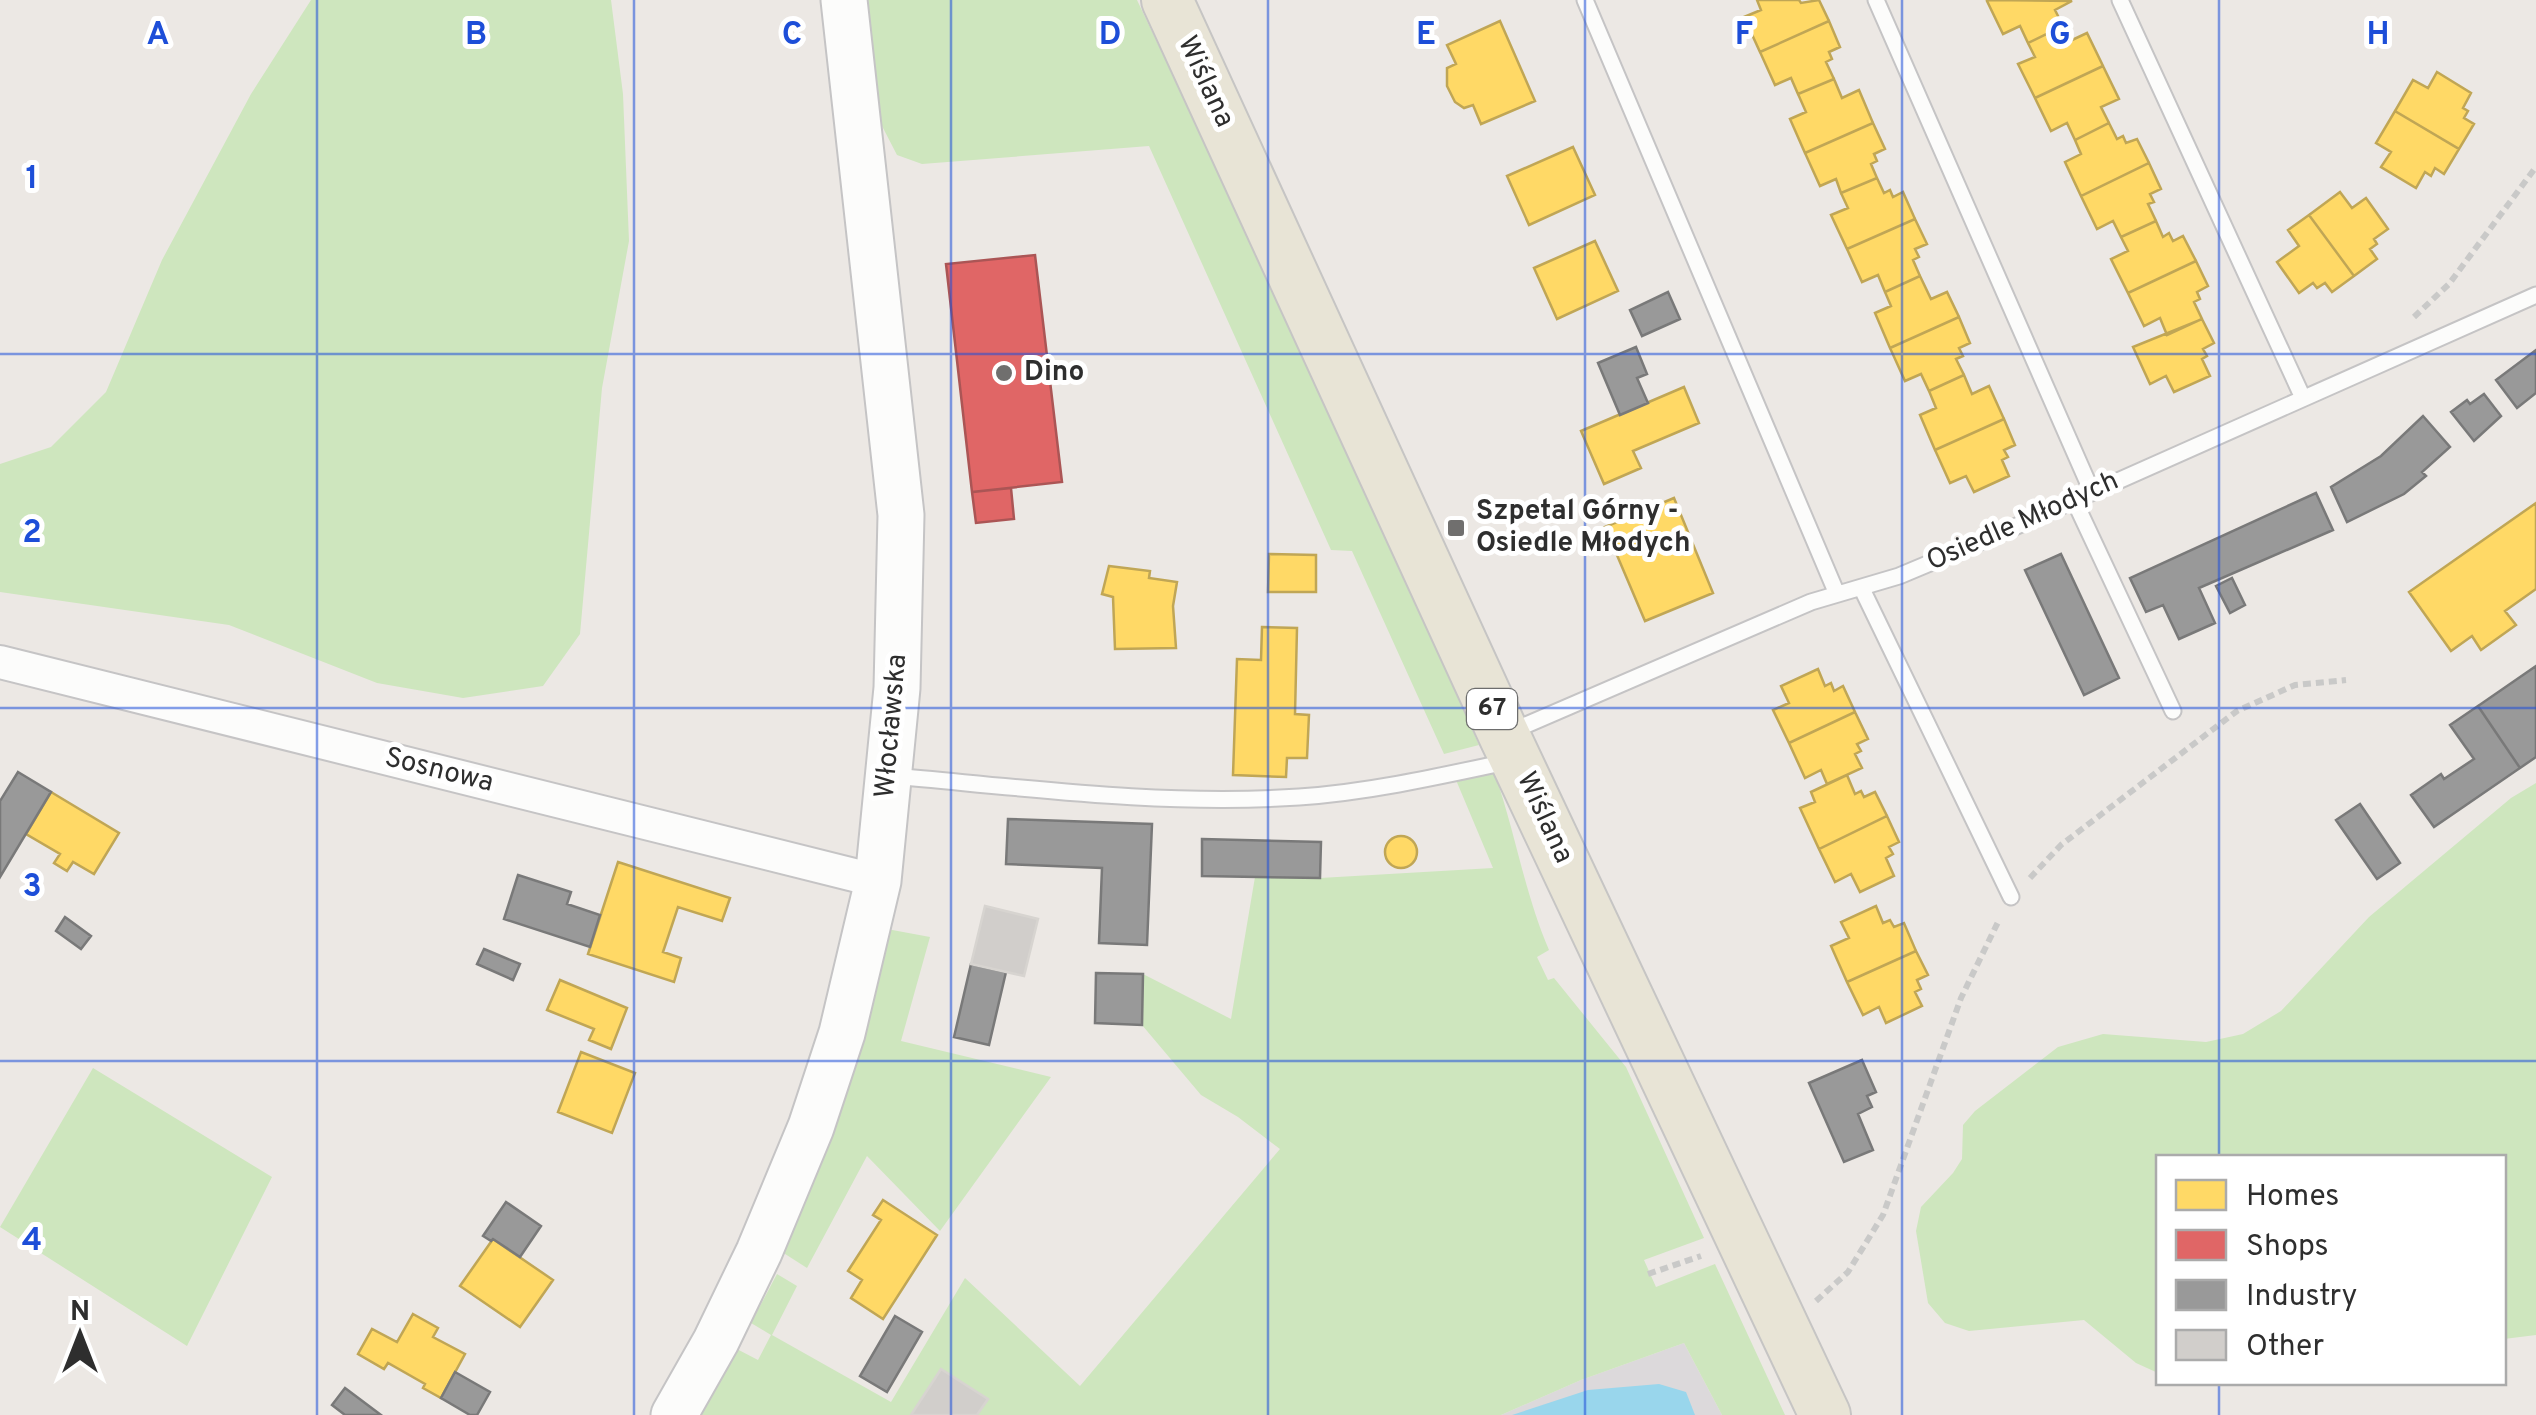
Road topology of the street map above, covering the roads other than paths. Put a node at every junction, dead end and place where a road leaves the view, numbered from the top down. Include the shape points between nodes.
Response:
1 (844, 0) edge
2 (1167, 0) edge
3 (1585, 0) edge
4 (1876, 0) edge
5 (2120, 0) edge
6 (2536, 295) edge
7 (2302, 398) junction
8 (2092, 492) junction
9 (2074, 500) junction
10 (1862, 589) junction
11 (1836, 594) junction
12 (0, 662) edge
13 (2173, 711) dead end
14 (1510, 747) junction
15 (889, 776) junction
16 (878, 881) junction
17 (2011, 897) road end
18 (674, 1415) edge
19 (1824, 1415) edge

1 - 15 main road, Włocławska via 901,516
2 - 14 main road, Wiślana / 67
3 - 11 lane
4 - 8 lane
5 - 7 lane
6 - 7 lane, Osiedle Młodych
7 - 8 lane, Osiedle Młodych
8 - 9 lane, Osiedle Młodych
9 - 10 lane, Osiedle Młodych
9 - 13 lane
10 - 11 lane, Osiedle Młodych
10 - 17 lane
11 - 14 lane, Osiedle Młodych
12 - 16 street, Sosnowa
14 - 15 lane, Osiedle Młodych via 1401,784 1302,797 1212,800
14 - 19 main road, Wiślana / 67
15 - 16 main road, Włocławska
16 - 18 main road, Włocławska via 811,1127 750,1270

